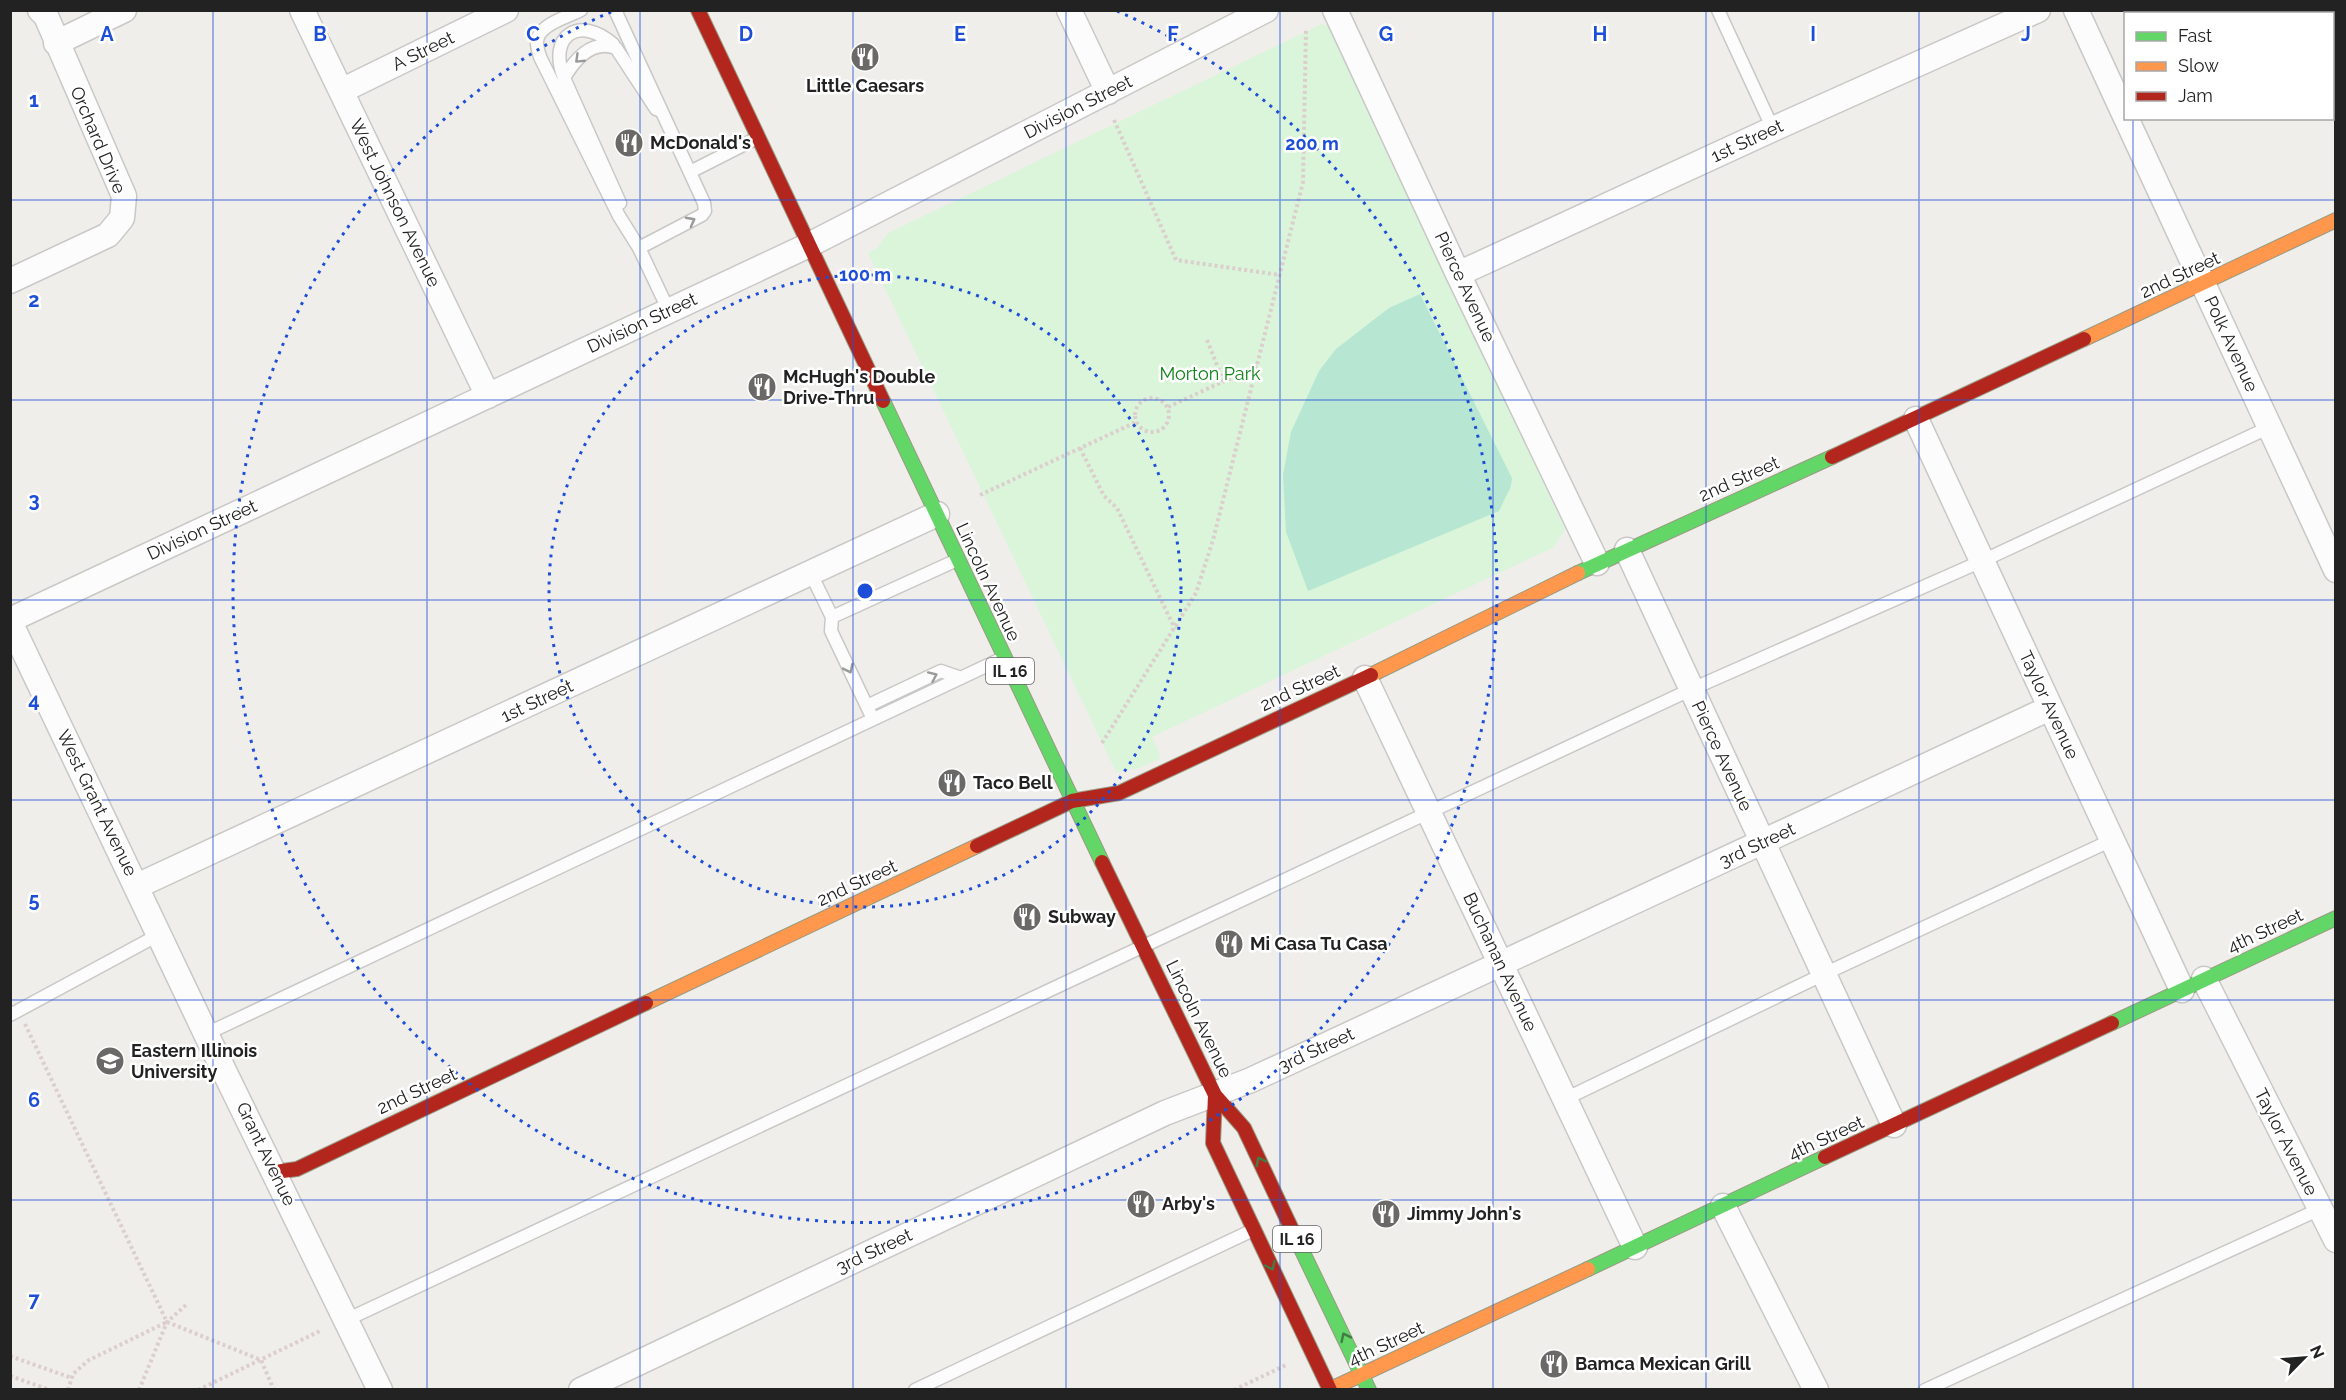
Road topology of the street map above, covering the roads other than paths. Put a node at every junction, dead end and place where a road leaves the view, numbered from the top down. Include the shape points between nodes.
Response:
1 (124, 10) edge
2 (302, 10) edge
3 (506, 10) edge
4 (581, 10) edge
5 (615, 10) edge
6 (698, 10) edge
7 (1069, 10) edge
8 (1266, 10) edge
9 (1335, 10) edge
10 (1718, 10) edge
11 (2038, 10) edge
12 (2076, 10) edge
13 (48, 12) edge
14 (56, 43) junction
15 (616, 48) junction
16 (564, 78) junction
17 (341, 91) junction
18 (1108, 92) junction
19 (661, 111) junction
20 (2124, 114) edge
21 (2127, 120) edge
22 (1773, 129) junction
23 (758, 137) junction
24 (690, 172) junction
25 (619, 216) junction
26 (2336, 220) edge
27 (809, 245) junction
28 (639, 248) junction
29 (1458, 274) junction
30 (10, 281) edge
31 (2203, 285) junction
32 (669, 311) junction
33 (488, 396) junction
34 (1916, 419) junction
35 (2270, 427) junction
36 (937, 514) junction
37 (2330, 543) edge
38 (1627, 550) junction
39 (958, 560) junction
40 (1982, 561) junction
41 (1597, 563) junction
42 (2336, 570) edge
43 (811, 574) junction
44 (832, 617) junction
45 (10, 621) edge
46 (1004, 658) junction
47 (961, 678) junction
48 (1365, 678) junction
49 (1692, 689) junction
50 (867, 706) junction
51 (2050, 708) junction
52 (873, 719) junction
53 (1072, 801) junction
54 (1429, 813) junction
55 (2112, 840) junction
56 (1762, 843) junction
57 (137, 886) junction
58 (2336, 918) edge
59 (160, 934) junction
60 (1143, 946) junction
61 (1501, 965) junction
62 (1824, 974) junction
63 (2205, 979) junction
64 (2182, 990) junction
65 (15, 1013) edge
66 (206, 1034) junction
67 (1215, 1095) junction
68 (1565, 1099) junction
69 (1894, 1125) junction
70 (275, 1172) junction
71 (1723, 1206) junction
72 (2320, 1209) junction
73 (1254, 1230) junction
74 (2336, 1240) edge
75 (1635, 1247) junction
76 (346, 1320) junction
77 (1363, 1374) junction
78 (380, 1389) edge
79 (581, 1389) edge
80 (915, 1389) edge
81 (1330, 1389) edge
82 (1370, 1389) edge
83 (1816, 1389) edge
84 (1925, 1389) edge

1 - 14 street
2 - 17 street, West Johnson Avenue
3 - 17 street, A Street
4 - 25 lane via 545,28 538,35 537,44
5 - 19 lane
6 - 23 street, IL 16
7 - 18 street
8 - 18 street, Division Street
9 - 29 street, Pierce Avenue
10 - 22 lane
11 - 22 street, 1st Street
12 - 20 street, Polk Avenue
13 - 14 street, Orchard Drive
14 - 30 street, Orchard Drive via 124,196 122,218 108,235
15 -> 16 lane via 597,45
15 - 16 lane via 598,34 582,30 568,34 560,44 559,63
15 - 19 lane
16 - 25 lane via 616,191
17 - 33 street, West Johnson Avenue
18 - 27 street, Division Street
19 - 24 lane
21 - 31 street, Polk Avenue
22 - 29 street, 1st Street
23 - 24 lane
23 - 27 street, IL 16
28 -> 24 lane via 705,211
25 - 28 lane
26 - 31 street, 2nd Street
27 - 32 street, Division Street
27 - 36 street, Lincoln Avenue / IL 16
28 - 32 lane
29 - 41 street, Pierce Avenue
31 - 34 street, 2nd Street
31 - 35 street, Polk Avenue
32 - 33 street, Division Street
33 - 45 street, Division Street
34 - 38 street, 2nd Street
34 - 40 street, Taylor Avenue
35 - 37 street, Polk Avenue
35 - 40 lane
36 - 39 street, Lincoln Avenue / IL 16
36 - 43 street, 1st Street
37 - 42 street, Polk Avenue
38 - 41 street, 2nd Street
38 - 49 street, Pierce Avenue
39 - 44 lane
39 - 46 street, Lincoln Avenue / IL 16
40 - 49 lane
40 - 51 street, Taylor Avenue
41 - 48 street, 2nd Street
43 - 44 lane
43 - 57 street, 1st Street
44 -> 50 lane via 831,631
45 - 57 street, West Grant Avenue
46 - 47 lane
46 - 53 street, Lincoln Avenue / IL 16
50 -> 47 lane via 941,671
47 - 52 lane
48 - 53 street, 2nd Street via 1119,793
48 - 54 street, Buchanan Avenue
49 - 54 lane
49 - 56 street, Pierce Avenue
50 - 52 lane
51 - 55 street, Taylor Avenue
51 - 56 street, 3rd Street
52 - 66 lane
53 - 60 street, Lincoln Avenue / IL 16
53 - 70 street, 2nd Street via 297,1169
54 - 60 lane
54 - 61 street, Buchanan Avenue
55 - 62 lane
55 - 64 street, Taylor Avenue
56 - 61 street, 3rd Street
56 - 62 street, Pierce Avenue
57 - 59 street, Grant Avenue
58 - 63 street, 4th Street
59 - 65 lane
59 - 66 street, Grant Avenue
60 - 67 street, Lincoln Avenue / IL 16
60 - 76 lane
61 - 67 street, 3rd Street
61 - 68 street, Buchanan Avenue
62 - 68 lane
62 - 69 street, Pierce Avenue
63 - 64 street, 4th Street
63 - 72 street, Taylor Avenue
64 - 69 street, 4th Street
66 - 70 street, Grant Avenue
67 - 73 street, Lincoln Avenue / IL 16 via 1213,1143
77 -> 67 street, Lincoln Avenue / IL 16 via 1244,1128
67 - 79 street, 3rd Street via 1165,1113
68 - 75 street, Buchanan Avenue
69 - 71 street, 4th Street
70 - 76 street, Grant Avenue
71 - 75 street, 4th Street
71 - 83 street
72 - 74 street, Taylor Avenue
72 - 84 lane
73 - 80 lane
73 -> 81 street, Lincoln Avenue / IL 16
75 - 77 street, 4th Street
76 - 78 street, Grant Avenue
77 - 81 street, 4th Street
77 - 82 street, Lincoln Avenue / IL 16

